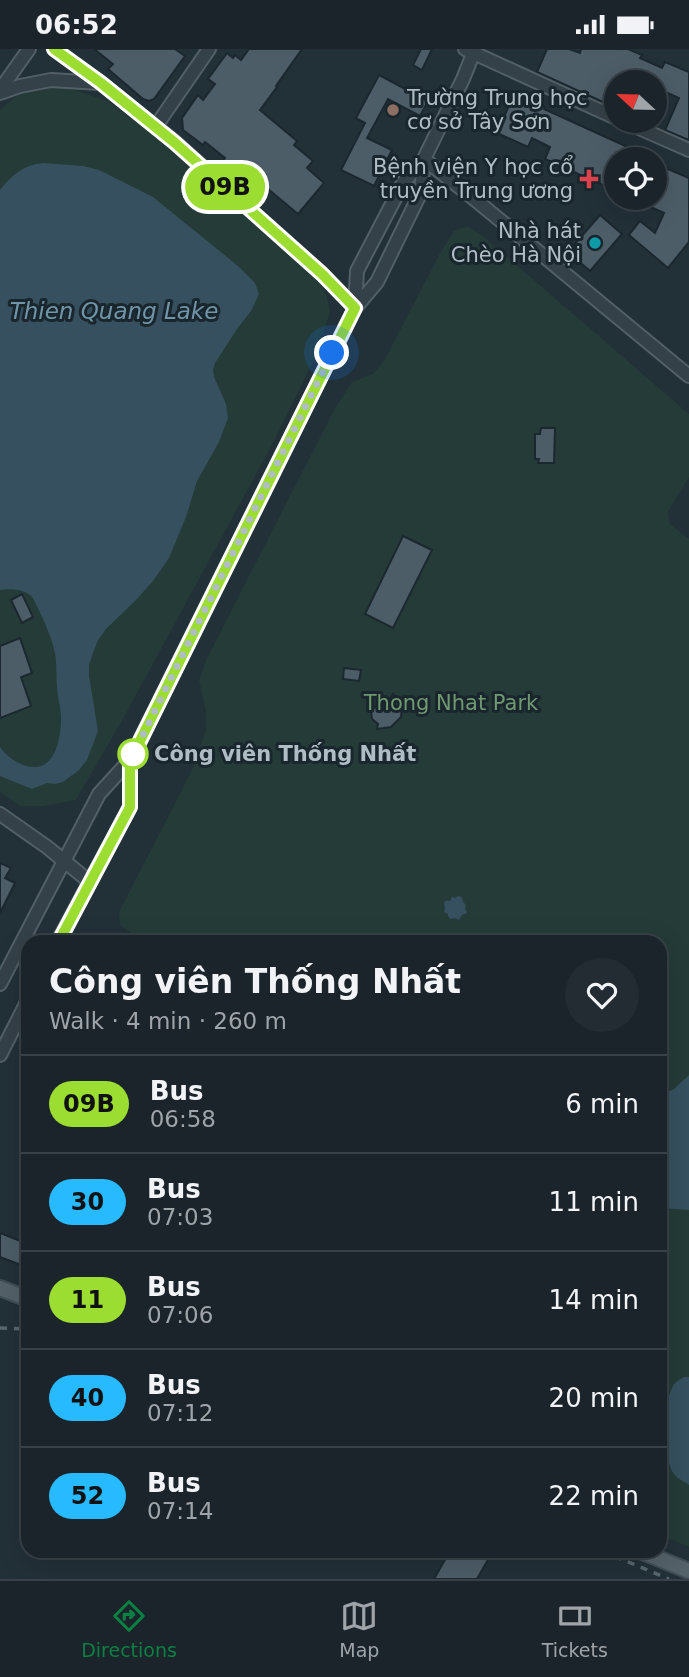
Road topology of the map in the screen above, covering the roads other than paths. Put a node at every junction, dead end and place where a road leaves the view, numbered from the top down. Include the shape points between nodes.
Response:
1 (29, 49) edge
2 (54, 49) edge
3 (209, 49) edge
4 (471, 50) edge
5 (101, 83) junction
6 (0, 91) edge
7 (604, 112) edge
8 (156, 126) junction
9 (650, 133) edge
10 (689, 150) edge
11 (424, 159) junction
12 (355, 308) junction
13 (689, 376) edge
14 (130, 761) junction
15 (0, 814) edge
16 (64, 862) junction
17 (90, 882) junction
18 (26, 935) edge
19 (61, 935) edge
20 (21, 944) edge
21 (0, 984) edge
22 (21, 1014) edge
23 (0, 1055) edge
24 (0, 1287) edge
25 (21, 1296) edge
26 (657, 1558) edge
27 (689, 1571) edge

1 - 6 street
2 - 5 street
3 - 8 street
4 - 7 street
4 - 11 street via 463,79
5 - 6 street via 51,80
5 - 8 street
8 - 12 street
9 - 10 street
11 - 12 street via 421,192 377,282
11 - 12 street via 403,183 357,271
11 - 13 street
12 - 14 street
14 - 16 street via 99,794
14 - 17 street via 130,807
15 - 16 street
16 - 17 street
16 - 18 street
17 - 19 street
20 - 21 street
22 - 23 street
24 - 25 main road
26 - 27 main road

